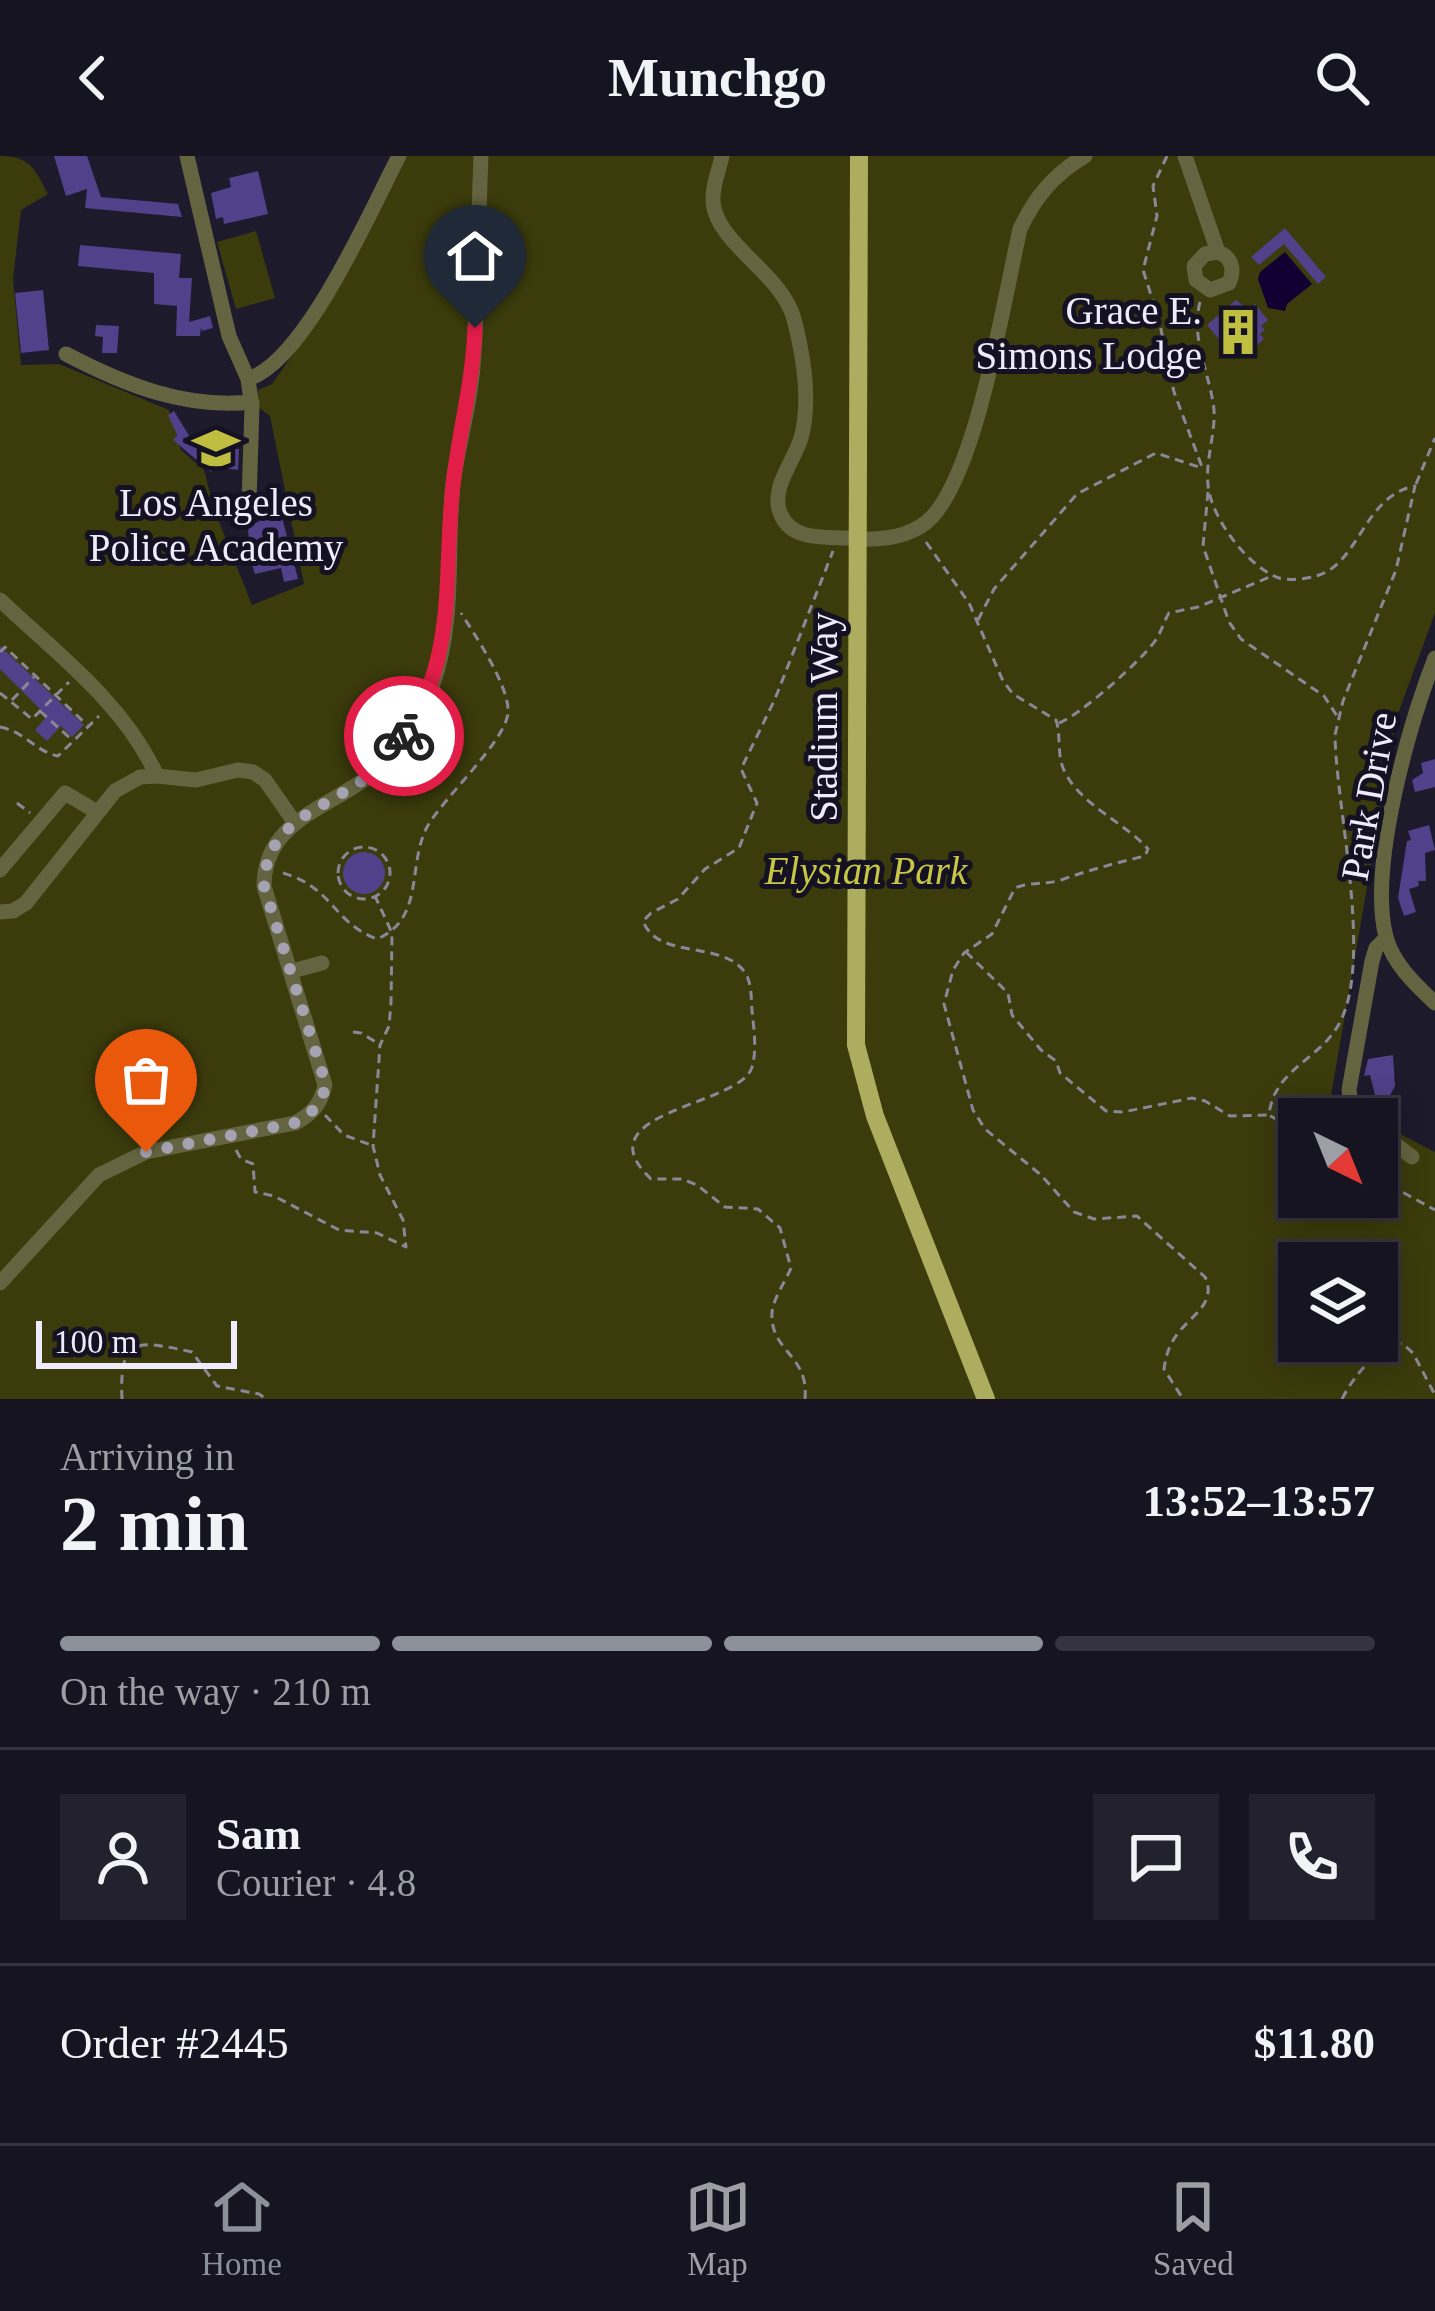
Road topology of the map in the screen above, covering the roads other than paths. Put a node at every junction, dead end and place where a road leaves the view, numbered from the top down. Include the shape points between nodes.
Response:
1 (188, 156) edge
2 (399, 156) edge
3 (481, 156) edge
4 (722, 156) edge
5 (859, 156) edge
6 (1085, 156) edge
7 (1185, 156) edge
8 (1218, 252) junction
9 (67, 354) dead end
10 (248, 379) junction
11 (251, 402) junction
12 (249, 500) dead end
13 (847, 539) junction
14 (0, 600) edge
15 (1435, 658) edge
16 (157, 776) junction
17 (97, 812) junction
18 (295, 823) junction
19 (0, 870) edge
20 (0, 912) edge
21 (1386, 938) junction
22 (322, 963) dead end
23 (292, 971) junction
24 (1435, 1003) edge
25 (1350, 1098) edge
26 (1398, 1146) edge
27 (1412, 1156) dead end
28 (0, 1283) edge
29 (986, 1399) edge

1 - 10 street via 229,336
2 - 10 street via 329,291 271,370
3 - 18 street via 473,371 433,682 374,772
4 - 13 street via 715,214 782,290 799,340 804,414 777,495 781,516 795,532
5 - 13 main road, Stadium Way
6 - 13 street via 1034,200 1020,229 969,446 933,516 902,536
7 - 8 street
8 - 8 street via 1194,266 1204,288 1222,288 1232,276
9 - 11 street via 164,395
10 - 11 street
11 - 12 street
13 - 29 main road, Stadium Way via 856,1046 874,1116
14 - 16 street via 111,705
15 - 21 street, Park Drive via 1410,722 1381,880
16 - 17 street via 126,783
16 - 18 street via 253,772
17 - 19 street via 61,796
17 - 20 street via 26,903
18 - 23 street via 264,867
21 - 24 street, Park Drive
21 - 25 street via 1372,961
22 - 23 street
23 - 28 street via 326,1085 317,1106 295,1123 146,1152 99,1175
26 - 27 street

